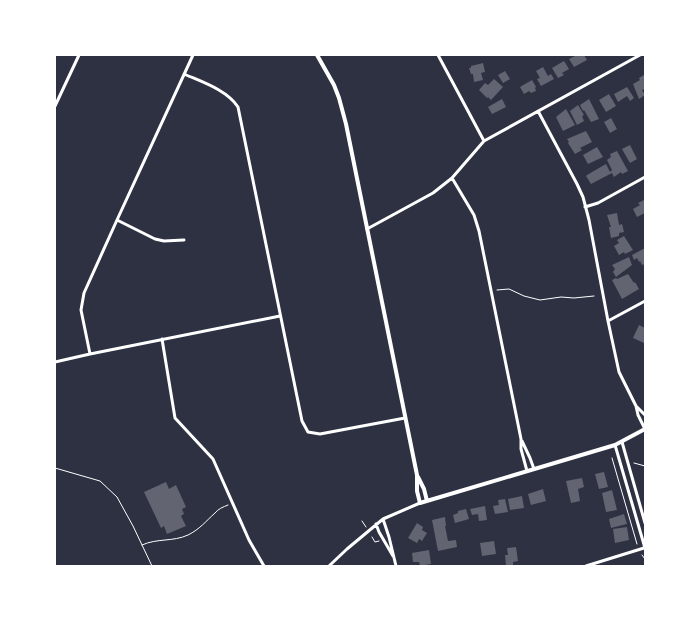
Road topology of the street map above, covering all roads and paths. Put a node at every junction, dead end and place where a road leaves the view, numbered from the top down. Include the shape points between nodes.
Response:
1 (79, 55) edge
2 (192, 55) edge
3 (317, 55) edge
4 (438, 55) edge
5 (640, 55) edge
6 (184, 74) junction
7 (55, 106) edge
8 (538, 111) junction
9 (484, 141) junction
10 (645, 177) edge
11 (452, 178) junction
12 (585, 207) junction
13 (117, 220) junction
14 (367, 229) junction
15 (184, 240) dead end
16 (492, 291) junction
17 (594, 296) dead end
18 (645, 301) edge
19 (280, 316) junction
20 (608, 321) junction
21 (162, 339) junction
22 (90, 354) junction
23 (55, 362) edge
24 (636, 406) junction
25 (645, 415) edge
26 (405, 418) junction
27 (645, 429) edge
28 (521, 439) junction
29 (622, 442) junction
30 (615, 445) junction
31 (612, 458) dead end
32 (633, 463) dead end
33 (645, 466) edge
34 (55, 468) edge
35 (534, 469) junction
36 (527, 471) junction
37 (416, 475) junction
38 (427, 501) junction
39 (232, 502) junction
40 (420, 503) junction
41 (382, 519) junction
42 (645, 523) edge
43 (376, 524) junction
44 (637, 544) dead end
45 (141, 546) junction
46 (645, 548) edge
47 (641, 554) dead end
48 (394, 558) junction
49 (645, 559) edge
50 (152, 566) edge
51 (264, 566) edge
52 (329, 566) edge
53 (396, 566) edge
54 (586, 566) edge

1 - 7 street
2 - 6 street
3 - 14 street via 334,85 343,112
4 - 9 street
5 - 8 street
6 - 13 street
6 - 19 street via 227,94 238,107
8 - 9 street
8 - 12 street via 578,184
9 - 11 street
10 - 12 street
11 - 14 street
11 - 16 street via 474,215
12 - 20 street
13 - 15 street via 156,239
13 - 22 street via 82,302
14 - 26 street
16 - 17 path via 509,289 540,300
16 - 28 street
18 - 20 street
19 - 21 street
19 - 26 street via 302,421 308,432 320,434
20 - 24 street via 620,372
21 - 22 street
21 - 39 street via 175,418 213,459
22 - 23 street
24 - 25 street
24 - 27 street
26 - 37 street
27 - 29 street
28 - 35 street
28 - 36 street
29 - 30 street
29 - 42 street
30 - 35 street
30 - 46 street
31 - 44 path
32 - 33 path
34 - 45 path via 100,481 117,497
35 - 36 street
36 - 38 street
37 - 38 street
37 - 40 street
38 - 40 street
39 - 45 path via 194,532
39 - 51 street
40 - 41 street
41 - 43 street
41 - 48 street
43 - 48 street
43 - 52 street
45 - 50 path
46 - 54 street
47 - 49 path
48 - 53 street

